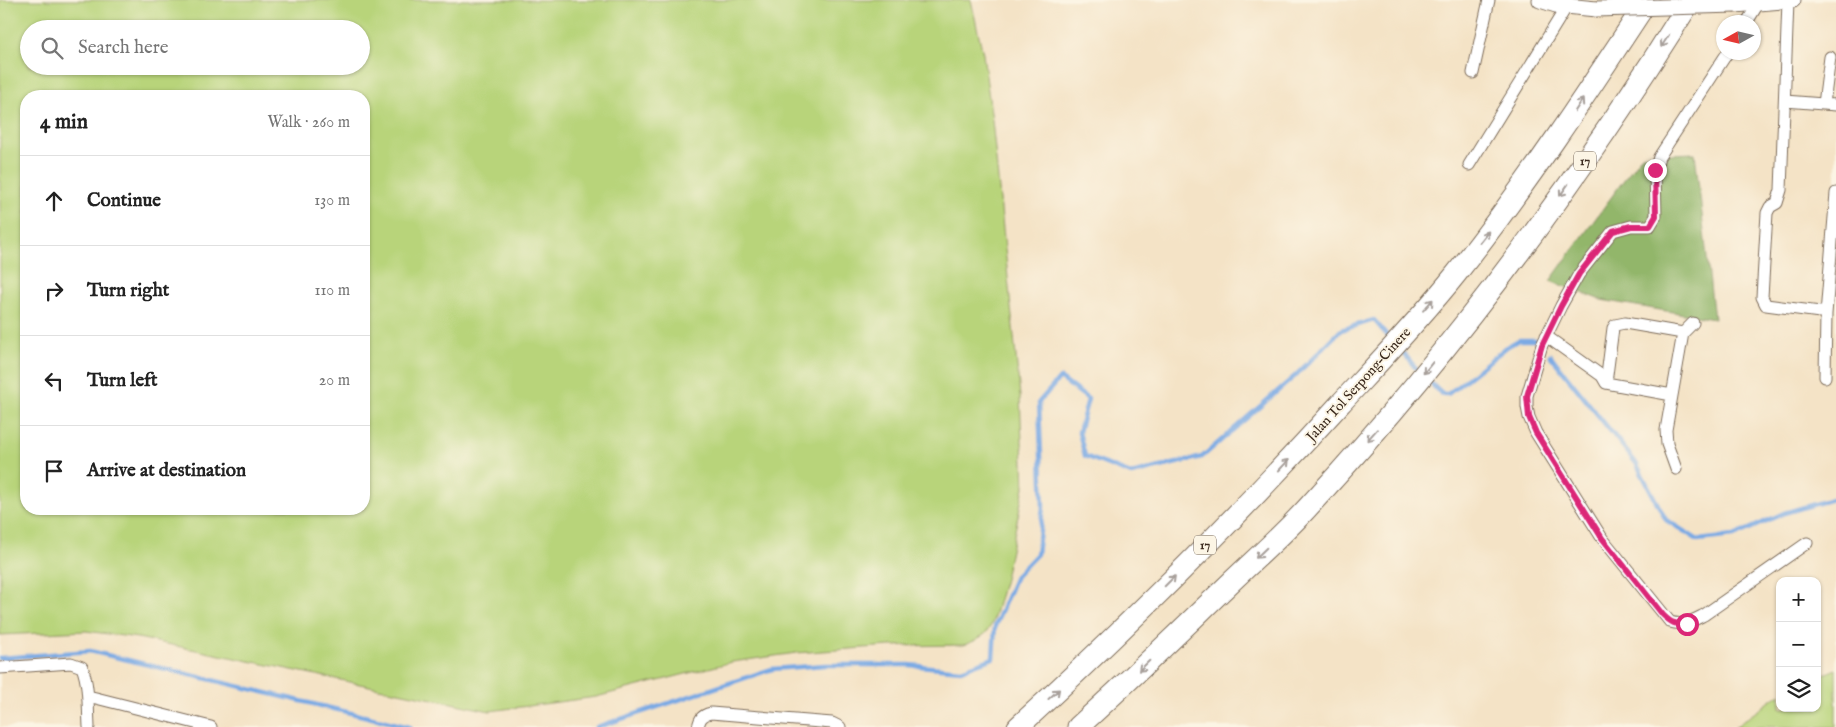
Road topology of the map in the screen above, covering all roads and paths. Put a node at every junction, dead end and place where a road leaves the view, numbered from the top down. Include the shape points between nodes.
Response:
1 (1489, 0) edge
2 (1540, 0) edge
3 (1648, 0) edge
4 (1691, 0) edge
5 (1793, 0) edge
6 (1788, 1) edge
7 (1758, 4) junction
8 (1567, 6) junction
9 (1592, 6) edge
10 (1751, 15) edge
11 (1830, 57) dead end
12 (1723, 60) edge
13 (1473, 73) dead end
14 (1785, 101) junction
15 (1830, 104) edge
16 (1469, 165) dead end
17 (1836, 193) edge
18 (1820, 312) dead end
19 (1693, 323) dead end
20 (1683, 333) junction
21 (1546, 336) junction
22 (1825, 377) dead end
23 (1606, 383) junction
24 (1672, 395) junction
25 (1676, 469) dead end
26 (1807, 543) dead end
27 (0, 668) edge
28 (88, 696) junction
29 (89, 727) edge
30 (211, 727) edge
31 (698, 727) edge
32 (840, 727) edge
33 (1018, 727) edge
34 (1078, 727) edge

1 - 13 street
2 - 8 street
33 -> 3 highway, Jalan Tol Serpong–Cinere / 17 via 1089,662 1274,476 1454,276 1559,135
4 -> 34 highway, 17 via 1528,241 1404,398 1309,506
5 - 6 street
6 - 7 street
6 - 14 street
7 - 9 street, bridge
7 - 10 street
8 - 9 street
8 - 16 street
11 - 15 street
12 - 21 street via 1659,157 1655,170 1656,216 1650,226 1631,226 1613,231 1579,274
14 - 15 street
14 - 18 street via 1781,190 1778,203 1767,213 1762,298 1766,305
17 - 22 street via 1826,314
19 - 20 street
20 - 23 street via 1625,323 1615,325
20 - 24 street
21 - 23 street via 1602,376
21 - 26 street via 1527,396 1529,417 1602,538 1670,622 1687,624 1704,615
23 - 24 street
24 - 25 street via 1666,437
27 - 28 street via 70,663 82,667
28 - 29 street
28 - 30 street
31 - 32 street via 704,714 711,713 832,723

